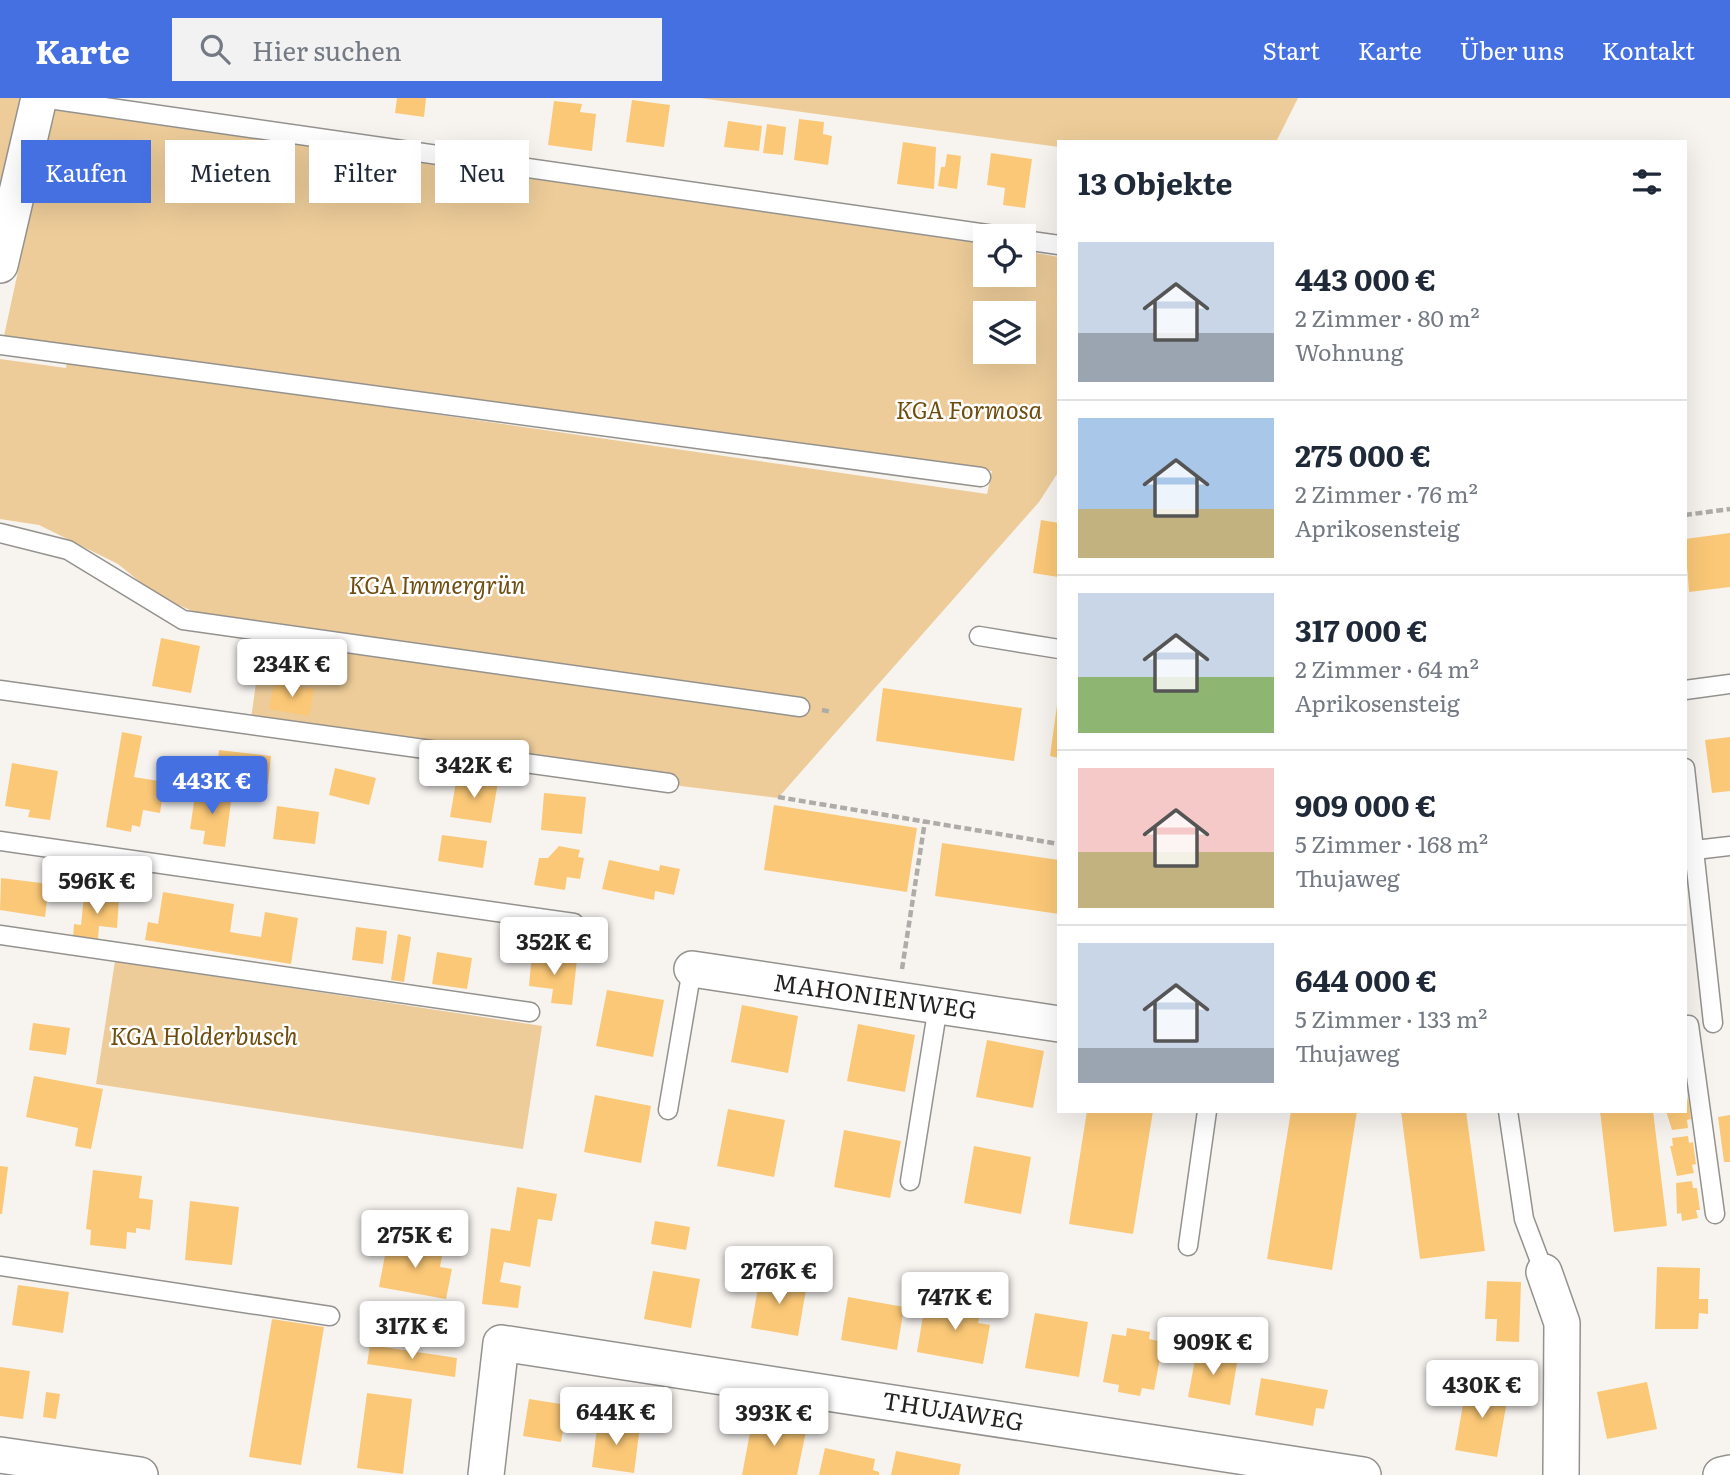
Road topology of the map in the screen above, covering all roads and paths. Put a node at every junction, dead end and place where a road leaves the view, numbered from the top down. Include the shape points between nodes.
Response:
1 (41, 98) edge
2 (115, 103) edge
3 (973, 232) edge
4 (1036, 242) edge
5 (1057, 245) edge
6 (0, 265) edge
7 (0, 345) edge
8 (981, 477) dead end
9 (1730, 509) edge
10 (1687, 515) edge
11 (0, 533) edge
12 (979, 636) dead end
13 (1057, 649) edge
14 (1730, 684) edge
15 (0, 690) edge
16 (1687, 690) edge
17 (800, 707) dead end
18 (669, 783) dead end
19 (1687, 784) edge
20 (778, 797) dead end
21 (925, 821) junction
22 (0, 841) edge
23 (1057, 844) edge
24 (1730, 846) edge
25 (1695, 850) junction
26 (574, 923) dead end
27 (0, 935) edge
28 (692, 970) joint
29 (898, 1000) junction
30 (938, 1006) junction
31 (530, 1012) dead end
32 (1722, 1022) edge
33 (1057, 1024) edge
34 (1687, 1026) edge
35 (668, 1110) dead end
36 (1207, 1113) edge
37 (1508, 1113) edge
38 (910, 1181) dead end
39 (1715, 1214) dead end
40 (1188, 1246) dead end
41 (0, 1266) edge
42 (1544, 1272) joint
43 (330, 1316) dead end
44 (0, 1454) edge
45 (1730, 1473) edge
46 (140, 1475) edge
47 (486, 1475) edge
48 (1363, 1475) edge
49 (1561, 1475) edge
50 (1721, 1475) edge

1 - 2 lane
1 - 6 street
2 - 3 lane
4 - 5 lane
7 - 8 lane
9 - 10 path
11 - 17 lane via 68,550 183,620
12 - 13 lane
14 - 16 lane
15 - 18 lane
19 - 25 lane
20 - 21 path
21 - 23 path
21 - 29 path
22 - 26 lane
24 - 25 lane
25 - 32 lane
27 - 31 lane
28 - 29 street, MAHONIENWEG
28 - 35 lane
29 - 30 street, MAHONIENWEG
30 - 33 street, MAHONIENWEG
30 - 38 lane
32 - 34 lane
34 - 39 lane
36 - 40 lane
37 - 42 lane via 1524,1219
41 - 43 lane
42 - 49 street via 1562,1323
44 - 46 street
45 - 50 street
47 - 48 street, THUJAWEG via 501,1343

